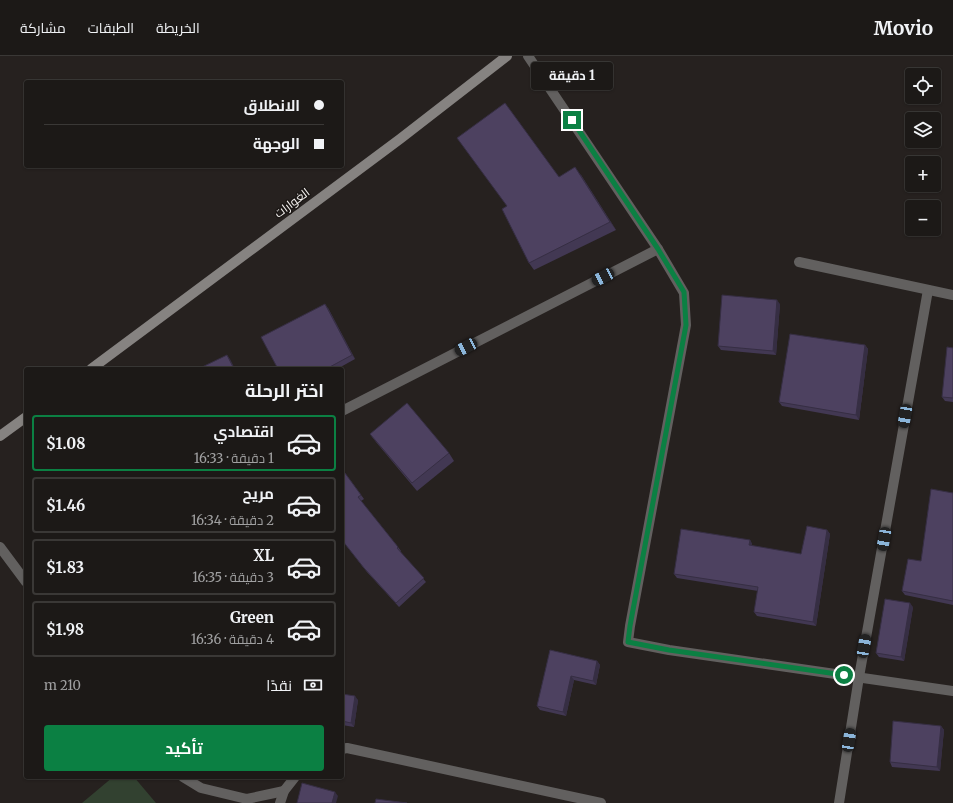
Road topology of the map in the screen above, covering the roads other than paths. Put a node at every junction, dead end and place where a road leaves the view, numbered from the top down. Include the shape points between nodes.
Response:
1 (507, 56) edge
2 (528, 56) edge
3 (658, 249) junction
4 (799, 262) dead end
5 (928, 290) junction
6 (953, 295) edge
7 (93, 367) edge
8 (344, 410) edge
9 (24, 418) edge
10 (0, 436) edge
11 (0, 547) edge
12 (24, 579) edge
13 (859, 677) junction
14 (953, 691) edge
15 (344, 748) edge
16 (186, 779) edge
17 (293, 779) edge
18 (284, 791) junction
19 (280, 803) edge
20 (601, 803) edge
21 (839, 803) edge

1 - 7 street, الغوارات via 400,139
2 - 3 street
3 - 8 street
3 - 13 street via 684,292 686,325 628,642
4 - 5 street
5 - 6 street
5 - 13 street
9 - 10 street
11 - 12 street
13 - 14 street
13 - 21 street
15 - 20 street
16 - 18 street via 201,788 247,799
17 - 18 street
18 - 19 street

